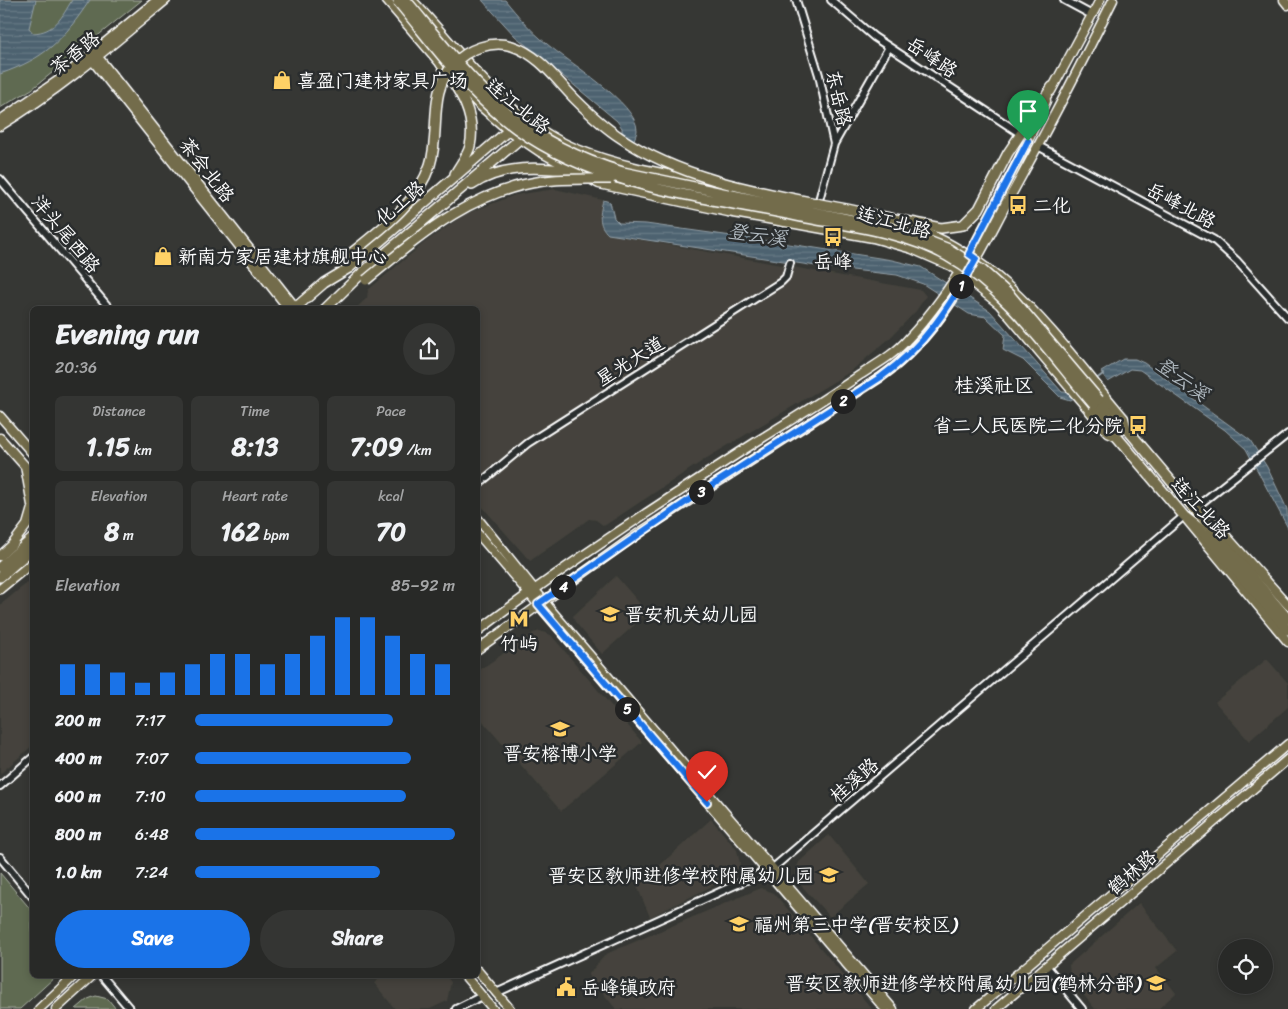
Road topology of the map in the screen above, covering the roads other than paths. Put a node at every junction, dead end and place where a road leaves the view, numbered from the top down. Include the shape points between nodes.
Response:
1 (157, 0) edge
2 (166, 0) edge
3 (386, 0) edge
4 (412, 0) edge
5 (796, 0) edge
6 (831, 0) edge
7 (1064, 0) edge
8 (1100, 0) edge
9 (1113, 0) edge
10 (1284, 0) edge
11 (400, 1) edge
12 (1288, 5) edge
13 (1092, 15) junction
14 (889, 47) junction
15 (93, 57) junction
16 (440, 64) junction
17 (1052, 87) junction
18 (524, 118) junction
19 (0, 120) edge
20 (0, 126) edge
21 (535, 126) junction
22 (509, 131) junction
23 (1020, 134) junction
24 (520, 139) junction
25 (834, 144) junction
26 (1038, 146) junction
27 (575, 170) junction
28 (620, 179) junction
29 (0, 180) edge
30 (452, 180) junction
31 (818, 204) junction
32 (861, 212) junction
33 (429, 216) junction
34 (900, 230) junction
35 (973, 256) junction
36 (790, 263) dead end
37 (959, 271) junction
38 (966, 276) junction
39 (324, 283) junction
40 (336, 300) junction
41 (107, 306) edge
42 (291, 306) edge
43 (295, 306) edge
44 (329, 306) edge
45 (1288, 318) edge
46 (1096, 403) junction
47 (0, 416) edge
48 (1127, 428) junction
49 (1288, 434) edge
50 (1117, 437) junction
51 (0, 438) edge
52 (30, 451) edge
53 (24, 464) junction
54 (30, 472) edge
55 (481, 482) dead end
56 (30, 496) edge
57 (1195, 508) junction
58 (30, 514) edge
59 (1184, 516) junction
60 (480, 522) edge
61 (30, 529) edge
62 (480, 536) edge
63 (1214, 539) junction
64 (30, 541) edge
65 (11, 546) junction
66 (30, 551) edge
67 (0, 556) edge
68 (30, 565) edge
69 (0, 567) edge
70 (0, 577) edge
71 (0, 589) edge
72 (532, 590) junction
73 (541, 602) junction
74 (1288, 606) edge
75 (1288, 619) edge
76 (480, 629) edge
77 (1288, 630) edge
78 (1288, 642) edge
79 (480, 648) edge
80 (1288, 744) edge
81 (1288, 759) edge
82 (30, 760) edge
83 (0, 786) edge
84 (0, 858) edge
85 (770, 870) junction
86 (30, 894) edge
87 (1047, 967) junction
88 (480, 973) edge
89 (72, 978) edge
90 (90, 978) edge
91 (104, 978) edge
92 (467, 978) edge
93 (496, 993) junction
94 (482, 996) junction
95 (1006, 1006) edge
96 (39, 1009) edge
97 (56, 1009) edge
98 (130, 1009) edge
99 (456, 1009) edge
100 (493, 1009) edge
101 (510, 1009) edge
102 (885, 1009) edge
103 (893, 1009) edge
104 (976, 1009) edge
105 (996, 1009) edge
106 (1082, 1009) edge

1 - 15 main road, 茶香路
2 - 15 main road, 茶香路
3 - 16 main road
4 - 18 main road via 491,88
5 - 25 street, 东岳路 via 819,76
6 - 14 street, 岳峰路
7 - 13 street
8 - 13 main road
9 - 26 main road
10 - 12 main road
11 - 28 highway, 连江北路, bridge via 466,83 498,115 559,156
11 - 34 highway, 连江北路, bridge via 486,94 520,124 562,150 622,172
13 - 17 main road
14 - 23 street, 岳峰路
14 - 25 street
15 - 19 main road, 茶香路
15 - 20 main road, 茶香路 via 45,97
15 - 42 main road, 茶会北路
16 - 22 main road
16 - 30 highway via 461,93 471,118 469,149
17 - 23 highway
17 - 35 main road
18 - 21 main road
18 - 22 highway, 化工路
21 - 24 highway, 化工路
21 - 31 main road via 576,149 629,166
22 - 24 main road
22 - 30 highway, 化工路
23 - 32 highway, bridge via 979,209 970,220 959,226 941,228
24 - 27 main road
24 - 33 highway, 化工路
25 - 31 street, 东岳路
26 - 35 main road
26 - 45 street, 岳峰北路 via 1214,240 1238,261
27 - 33 highway via 527,168 497,173 476,183
27 - 37 main road via 609,188 891,243 917,251
28 - 40 highway, bridge via 543,181 505,189 471,202 441,220
28 - 46 highway, 连江北路, bridge via 897,236 946,255 978,276 1005,301
29 - 41 street, 洋头尾西路
30 - 39 highway, 化工路 via 349,268
31 - 35 main road via 909,226 941,238
32 - 34 highway, bridge
32 - 39 highway, bridge via 698,175 668,164 621,138 600,122 534,57 510,46 494,44 467,53 445,76 438,91 434,145 423,181 406,205 342,261
33 - 40 highway, 化工路 via 361,274
34 - 46 highway, 连江北路, bridge via 949,249 997,283
35 - 37 main road
35 - 38 main road
35 - 48 main road via 1026,304 1124,418
36 - 55 street, 星光大道 via 781,282 528,443
37 - 38 main road
37 - 72 main road via 917,330 889,356
38 - 50 main road via 1003,308 1108,433
38 - 73 main road via 937,324 895,367 685,503
39 - 43 highway, 化工路
40 - 44 highway, 化工路
46 - 48 highway, 连江北路
46 - 50 highway, 连江北路
47 - 52 main road
48 - 57 highway, 连江北路
49 - 57 street
50 - 59 highway, 连江北路
51 - 53 main road
53 - 54 main road
53 - 56 main road
57 - 63 highway, 连江北路
57 - 74 main road via 1209,517
58 - 65 main road via 27,525
59 - 63 highway, 连江北路
59 - 78 main road
59 - 85 street, 桂溪路
60 - 72 main road
61 - 65 main road
62 - 72 main road
63 - 75 highway, 连江北路
63 - 77 highway, 连江北路
64 - 69 highway
65 - 67 main road
66 - 70 highway
68 - 71 main road
72 - 73 main road
72 - 76 main road
73 - 79 main road
73 - 85 main road
80 - 104 main road
81 - 87 main road, 鹤林路
82 - 83 street
84 - 86 street
85 - 93 street, 桂溪路
85 - 102 main road
85 - 103 main road
87 - 95 main road, 鹤林路
87 - 106 street
88 - 93 main road
89 - 96 main road
90 - 97 main road
91 - 98 street
92 - 94 main road
93 - 101 main road
94 - 99 street
94 - 100 main road
95 - 105 main road, 鹤林路

